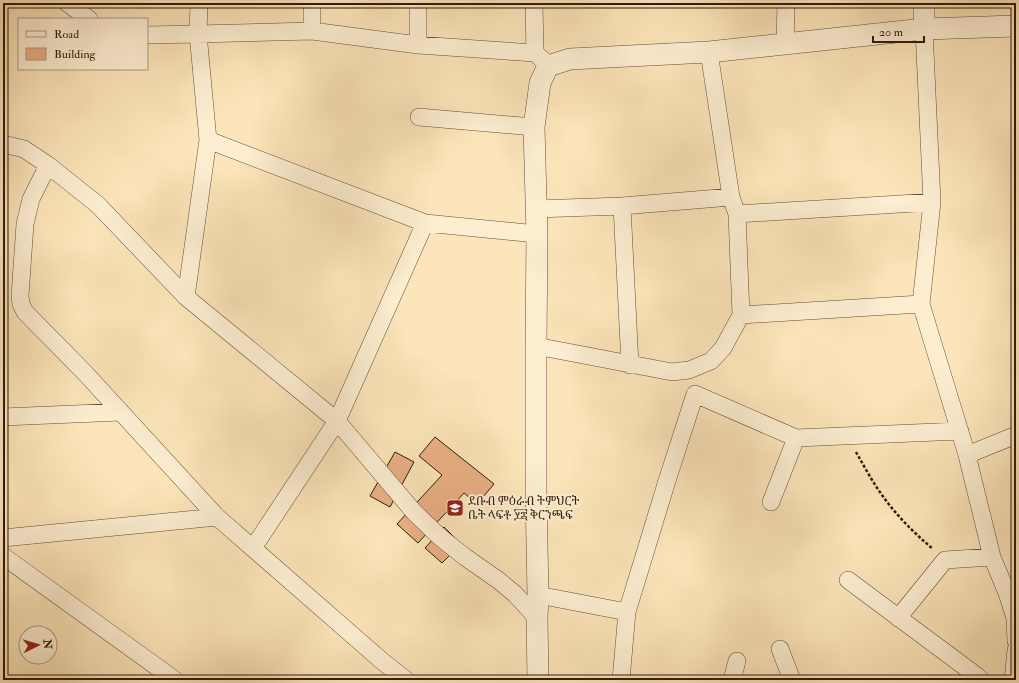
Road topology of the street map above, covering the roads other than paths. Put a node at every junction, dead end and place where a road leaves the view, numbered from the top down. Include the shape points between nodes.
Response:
1 (68, 3) edge
2 (199, 3) edge
3 (312, 3) edge
4 (418, 3) edge
5 (534, 3) edge
6 (786, 3) edge
7 (924, 3) edge
8 (87, 18) edge
9 (1016, 26) edge
10 (924, 29) junction
11 (312, 31) junction
12 (198, 34) junction
13 (148, 36) edge
14 (418, 45) junction
15 (785, 45) junction
16 (709, 52) junction
17 (542, 60) junction
18 (419, 117) dead end
19 (534, 127) junction
20 (208, 140) junction
21 (3, 144) edge
22 (48, 166) junction
23 (731, 197) junction
24 (932, 202) junction
25 (622, 206) junction
26 (536, 209) junction
27 (737, 214) junction
28 (425, 223) junction
29 (537, 234) junction
30 (186, 297) junction
31 (921, 304) junction
32 (741, 315) junction
33 (536, 346) junction
34 (630, 364) junction
35 (689, 370) junction
36 (695, 394) junction
37 (121, 412) junction
38 (3, 417) edge
39 (337, 421) junction
40 (960, 431) junction
41 (1016, 435) edge
42 (796, 438) junction
43 (967, 455) junction
44 (771, 502) dead end
45 (217, 517) junction
46 (3, 538) edge
47 (253, 548) junction
48 (3, 556) edge
49 (992, 557) junction
50 (848, 580) dead end
51 (538, 595) junction
52 (627, 612) junction
53 (537, 618) junction
54 (898, 618) junction
55 (1016, 641) edge
56 (780, 649) dead end
57 (1016, 650) edge
58 (736, 661) dead end
59 (175, 680) edge
60 (406, 680) edge
61 (538, 680) edge
62 (621, 680) edge
63 (732, 680) edge
64 (792, 680) edge
65 (981, 680) edge
66 (1013, 680) edge

1 - 8 street
2 - 12 street
3 - 11 street
4 - 14 street
5 - 17 street
6 - 15 street
7 - 10 street
9 - 10 street
10 - 15 street
10 - 24 street
11 - 12 street
11 - 14 street
12 - 13 street
12 - 20 street
14 - 17 street
15 - 16 street
16 - 17 street
16 - 23 street
17 - 19 street
18 - 19 street
19 - 26 street
20 - 28 street
20 - 30 street
21 - 22 street via 24,149
22 - 30 street via 98,205
22 - 37 street via 31,200 25,224 21,304 25,312
23 - 25 street
23 - 27 street
24 - 27 street
24 - 31 street
25 - 26 street
25 - 34 street
26 - 29 street
27 - 32 street
28 - 29 street
28 - 39 street
29 - 33 street
30 - 39 street
31 - 32 street
31 - 40 street
32 - 35 street via 723,348 711,360
33 - 34 street
33 - 51 street
34 - 35 street via 672,372
35 - 36 street
36 - 42 street
36 - 52 street
37 - 38 street
37 - 45 street
39 - 47 street
39 - 53 street via 414,512 440,537 515,594
40 - 42 street
40 - 43 street
41 - 43 street
42 - 44 street
43 - 49 street
45 - 46 street
45 - 47 street
47 - 60 street
48 - 59 street
49 - 54 street via 945,560
49 - 55 street via 1015,618
50 - 54 street
51 - 52 street
51 - 53 street
52 - 62 street
53 - 61 street
54 - 65 street
56 - 64 street
57 - 66 street
58 - 63 street

